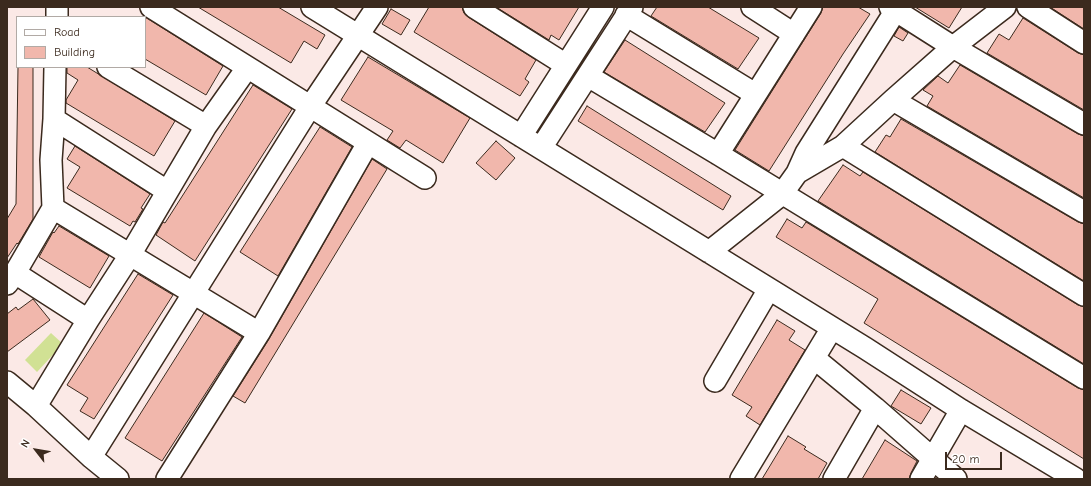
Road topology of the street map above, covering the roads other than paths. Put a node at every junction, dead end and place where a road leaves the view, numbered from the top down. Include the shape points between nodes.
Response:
1 (151, 7) edge
2 (312, 7) edge
3 (377, 7) edge
4 (474, 7) edge
5 (603, 7) edge
6 (752, 7) edge
7 (811, 7) edge
8 (1005, 7) edge
9 (1028, 7) edge
10 (893, 9) edge
11 (629, 11) edge
12 (794, 34) junction
13 (358, 35) junction
14 (1084, 43) edge
15 (953, 47) junction
16 (566, 66) junction
17 (55, 68) edge
18 (110, 68) edge
19 (247, 68) junction
20 (588, 76) junction
21 (755, 94) junction
22 (893, 100) junction
23 (310, 107) junction
24 (54, 119) junction
25 (1084, 124) edge
26 (206, 126) junction
27 (521, 136) junction
28 (368, 143) junction
29 (843, 146) junction
30 (541, 148) junction
31 (718, 154) junction
32 (797, 173) junction
33 (425, 178) dead end
34 (167, 191) junction
35 (782, 194) junction
36 (53, 208) junction
37 (1084, 212) edge
38 (709, 252) junction
39 (130, 255) junction
40 (11, 279) edge
41 (769, 289) junction
42 (194, 294) junction
43 (1084, 295) edge
44 (88, 320) junction
45 (832, 328) junction
46 (259, 333) junction
47 (814, 358) junction
48 (1084, 378) edge
49 (715, 381) dead end
50 (7, 382) edge
51 (36, 406) junction
52 (875, 408) junction
53 (961, 410) junction
54 (91, 457) junction
55 (934, 459) junction
56 (118, 479) edge
57 (167, 479) edge
58 (741, 479) edge
59 (834, 479) edge
60 (921, 479) edge
61 (956, 479) edge
62 (1076, 479) edge

1 - 19 street
2 - 13 street
3 - 13 street
4 - 16 street
5 - 16 street
6 - 12 street
7 - 12 street
8 - 15 street
9 - 14 street
10 - 15 street
10 - 32 street via 806,153
11 - 20 street
11 - 21 street
12 - 21 street
13 - 23 street
13 - 27 street
15 - 22 street
15 - 25 street
16 - 27 street
17 - 24 street
18 - 26 street
19 - 23 street
19 - 26 street
20 - 30 street
20 - 31 street
21 - 31 street
22 - 29 street
22 - 37 street
23 - 28 street
23 - 42 street
24 - 34 street
24 - 36 street via 51,160
26 - 34 street
27 - 30 street
28 - 33 street
28 - 46 street
29 - 32 street
29 - 43 street
30 - 38 street
31 - 35 street
32 - 35 street
34 - 39 street
35 - 38 street
35 - 48 street
36 - 39 street
36 - 40 street
38 - 41 street
39 - 42 street
39 - 44 street
40 - 44 street
41 - 45 street
41 - 49 street
42 - 46 street
42 - 54 street
44 - 51 street
45 - 47 street
45 - 53 street
46 - 57 street
47 - 52 street
47 - 58 street
50 - 51 street
51 - 54 street
52 - 55 street
52 - 59 street
53 - 55 street
53 - 62 street
54 - 56 street
55 - 60 street
55 - 61 street

